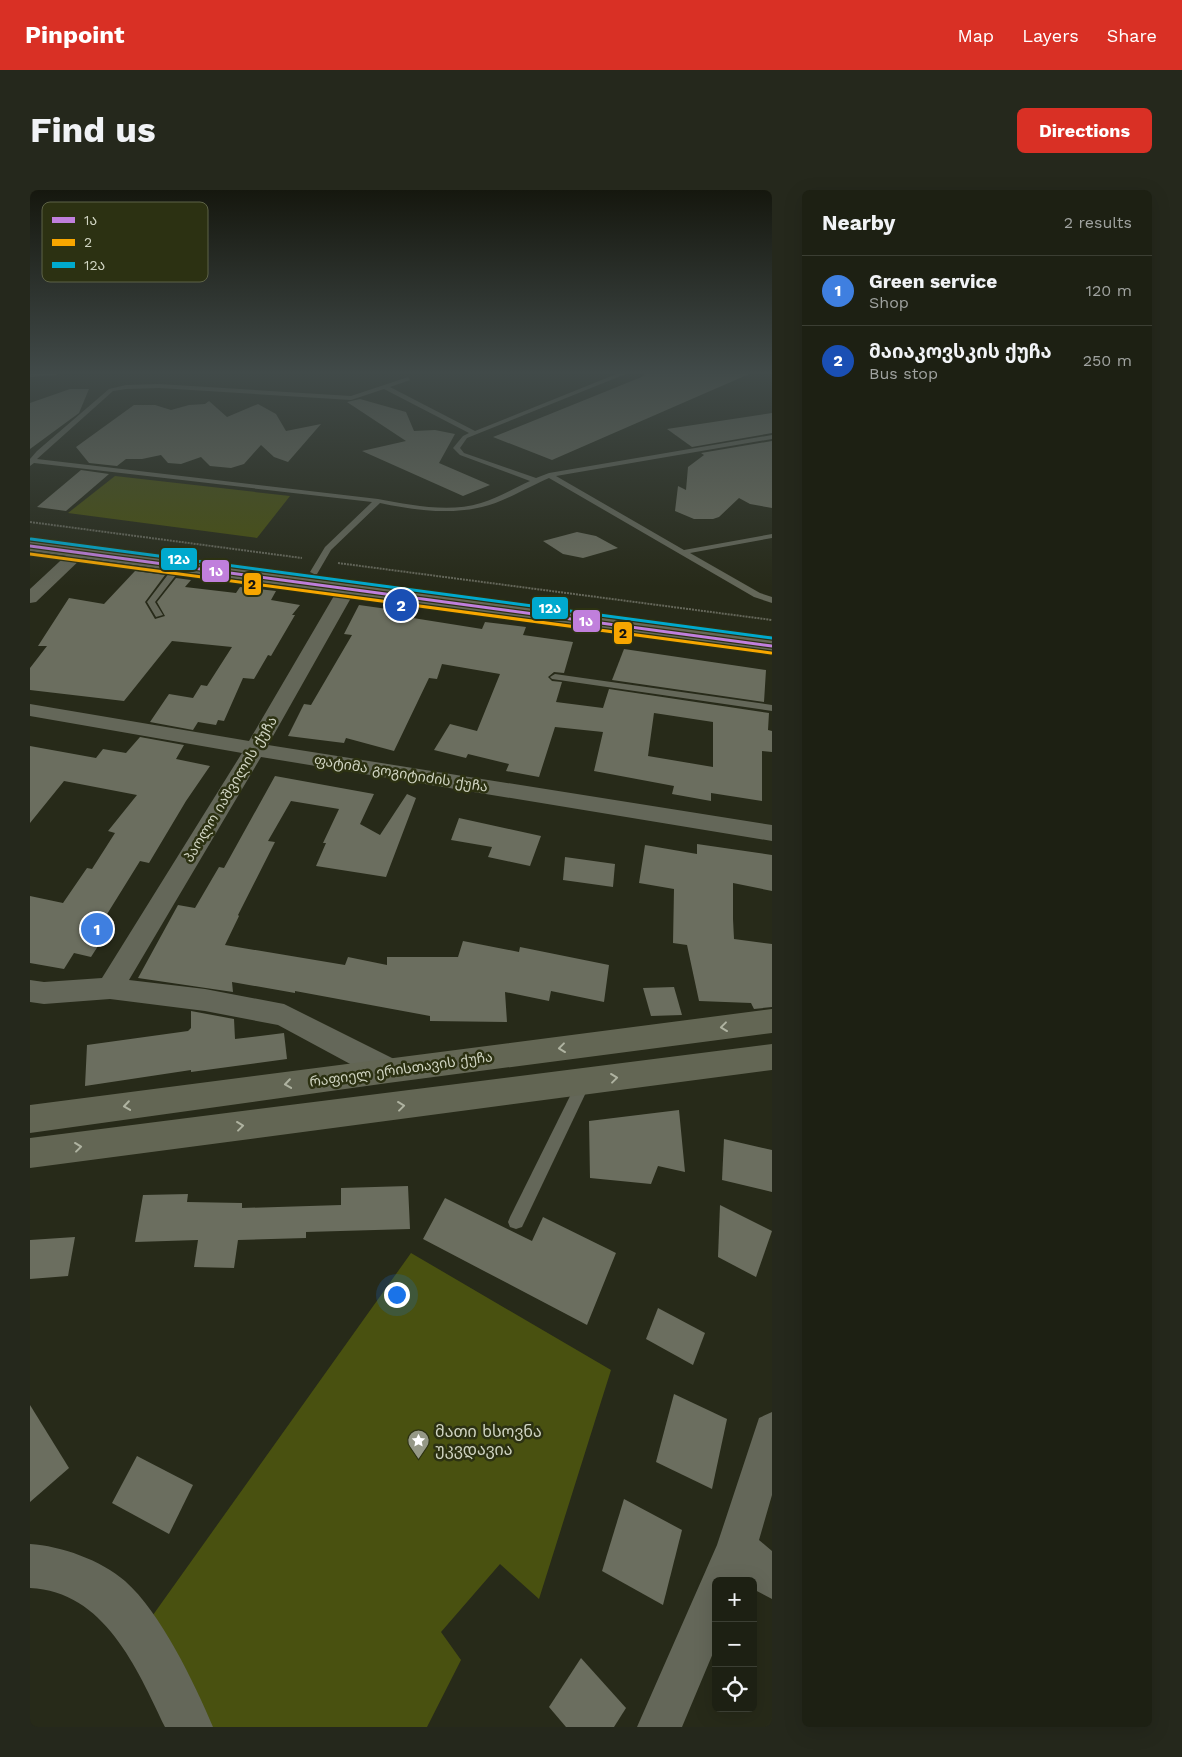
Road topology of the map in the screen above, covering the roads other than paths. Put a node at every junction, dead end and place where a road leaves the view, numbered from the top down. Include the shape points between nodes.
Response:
1 (51, 443) edge
2 (458, 443) edge
3 (738, 443) edge
4 (32, 463) edge
5 (549, 475) junction
6 (537, 481) junction
7 (378, 501) junction
8 (30, 535) edge
9 (772, 536) edge
10 (30, 546) edge
11 (79, 552) junction
12 (683, 552) junction
13 (179, 566) junction
14 (318, 567) junction
15 (347, 589) junction
16 (30, 598) edge
17 (772, 600) edge
18 (159, 615) dead end
19 (772, 633) edge
20 (772, 646) edge
21 (555, 676) dead end
22 (772, 708) edge
23 (30, 710) edge
24 (255, 749) junction
25 (772, 833) edge
26 (110, 988) junction
27 (30, 991) edge
28 (772, 1021) edge
29 (772, 1057) edge
30 (388, 1070) junction
31 (584, 1082) junction
32 (30, 1119) edge
33 (30, 1153) edge
34 (516, 1222) dead end
35 (772, 1431) edge
36 (729, 1565) edge
37 (30, 1566) edge
38 (772, 1578) edge
39 (712, 1605) edge
40 (189, 1727) edge
41 (659, 1727) edge

1 - 4 lane
2 - 6 lane via 456,448 462,454
3 - 5 lane
4 - 7 lane
5 - 6 lane
5 - 12 lane
6 - 7 lane via 482,505 451,509
7 - 14 lane via 328,549
8 - 14 main road
9 - 12 lane
10 - 11 main road
11 - 13 main road
11 - 16 street
12 - 17 lane
13 - 15 main road
13 - 18 lane via 151,602
14 - 19 main road
15 - 20 main road
15 - 24 street, პაოლო იაშვილის ქუჩა
21 - 22 lane
23 - 24 street, ფატიმა გოგიტიძის ქუჩა
24 - 25 street, ფატიმა გოგიტიძის ქუჩა
24 - 26 street, პაოლო იაშვილის ქუჩა
26 - 27 street via 44,993
26 - 30 street via 205,1000 284,1015
28 -> 30 main road, რაფიელ ერისთავის ქუჩა
31 -> 29 main road
30 -> 32 main road, რაფიელ ერისთავის ქუჩა
33 -> 31 main road
31 - 34 lane
35 - 36 street
36 - 38 street
37 - 40 street via 42,1565 80,1577 114,1601 166,1677
39 - 41 street

